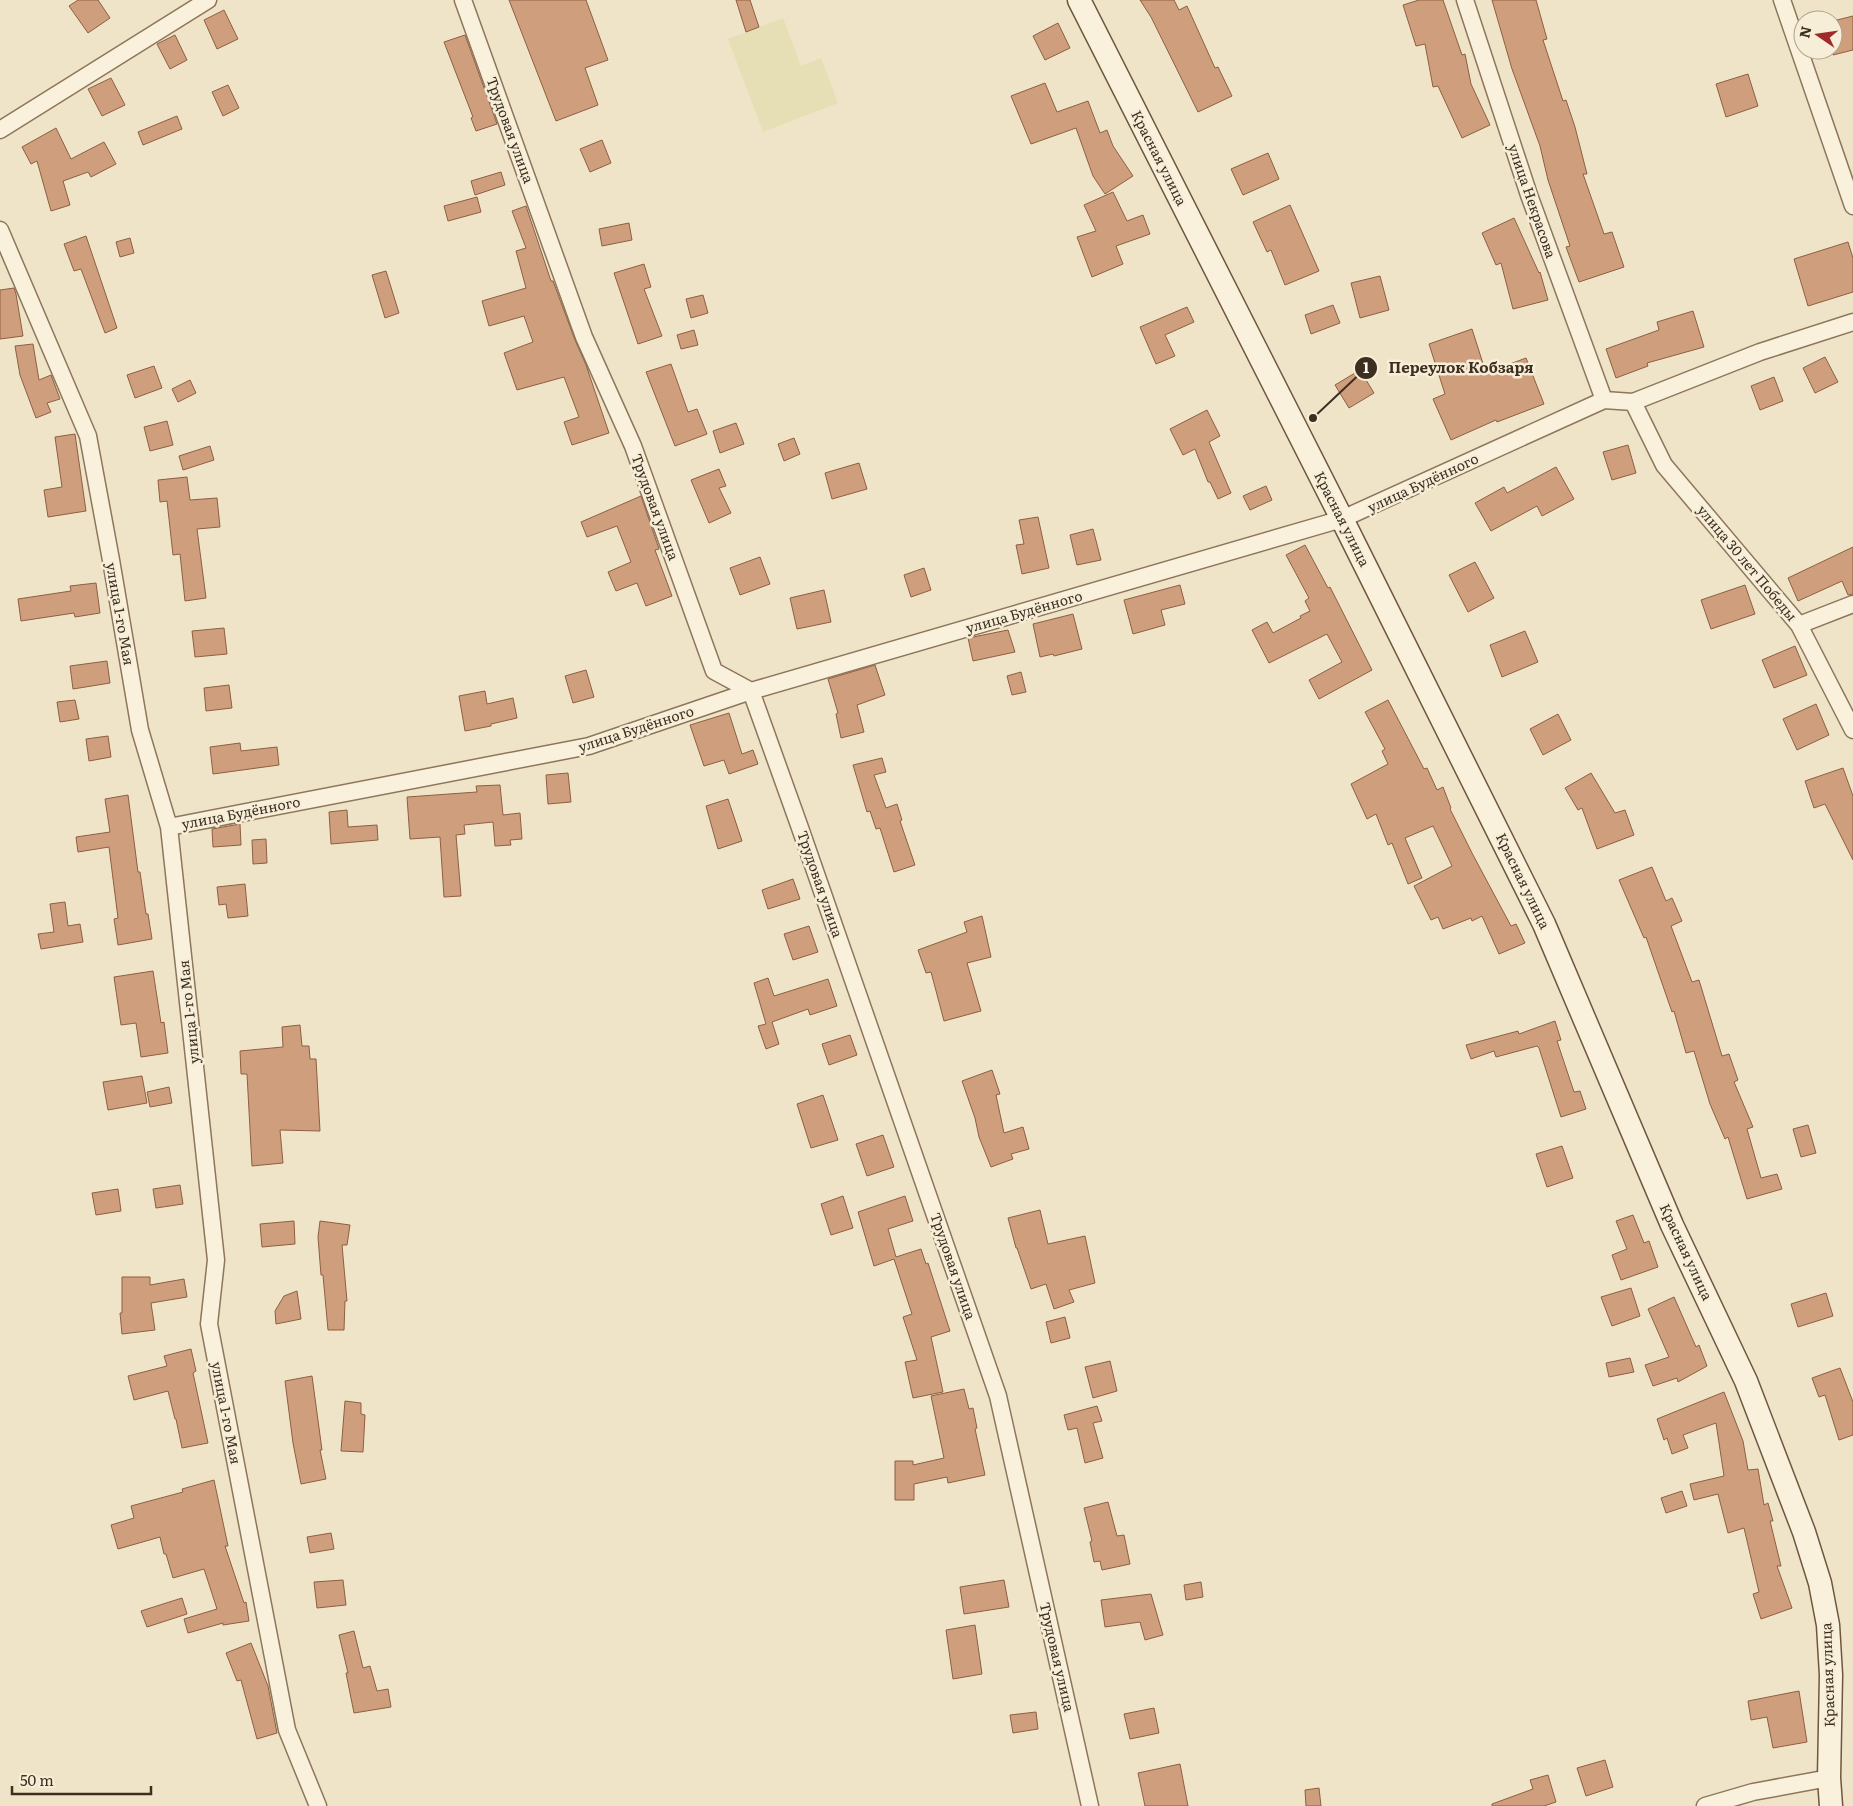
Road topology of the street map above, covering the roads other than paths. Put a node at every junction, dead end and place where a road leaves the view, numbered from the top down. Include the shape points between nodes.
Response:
1 (208, 0) edge
2 (463, 0) edge
3 (1079, 0) edge
4 (1465, 0) edge
5 (1782, 0) edge
6 (0, 130) edge
7 (1853, 206) edge
8 (0, 230) edge
9 (1853, 322) edge
10 (1604, 400) junction
11 (1633, 402) junction
12 (1342, 519) junction
13 (1853, 604) edge
14 (1799, 625) junction
15 (751, 691) junction
16 (1853, 730) edge
17 (169, 827) junction
18 (1829, 1778) junction
19 (318, 1806) edge
20 (1090, 1806) edge
21 (1705, 1806) edge
22 (1831, 1806) edge

1 - 6 street
2 - 15 street, Трудовая улица via 584,337 633,446 714,671
3 - 12 main road, Красная улица
4 - 10 street, улица Некрасова via 1529,195
5 - 7 street
8 - 17 street, улица 1-го Мая via 88,436 140,730
9 - 11 street, улица Будённого via 1760,352
10 - 11 street, улица Будённого
10 - 12 street, улица Будённого
11 - 14 street, улица 30 лет Победы via 1664,465
12 - 15 street, улица Будённого
12 - 18 main road, Красная улица via 1544,924 1672,1225 1746,1381 1804,1532 1820,1584 1828,1625 1831,1675
13 - 14 street
14 - 16 street, улица 30 лет Победы
15 - 17 street, улица Будённого via 588,746
15 - 20 street, Трудовая улица via 998,1396
17 - 19 street, улица 1-го Мая via 216,1260 209,1324 287,1730
18 - 21 street via 1753,1792
18 - 22 main road, Красная улица

